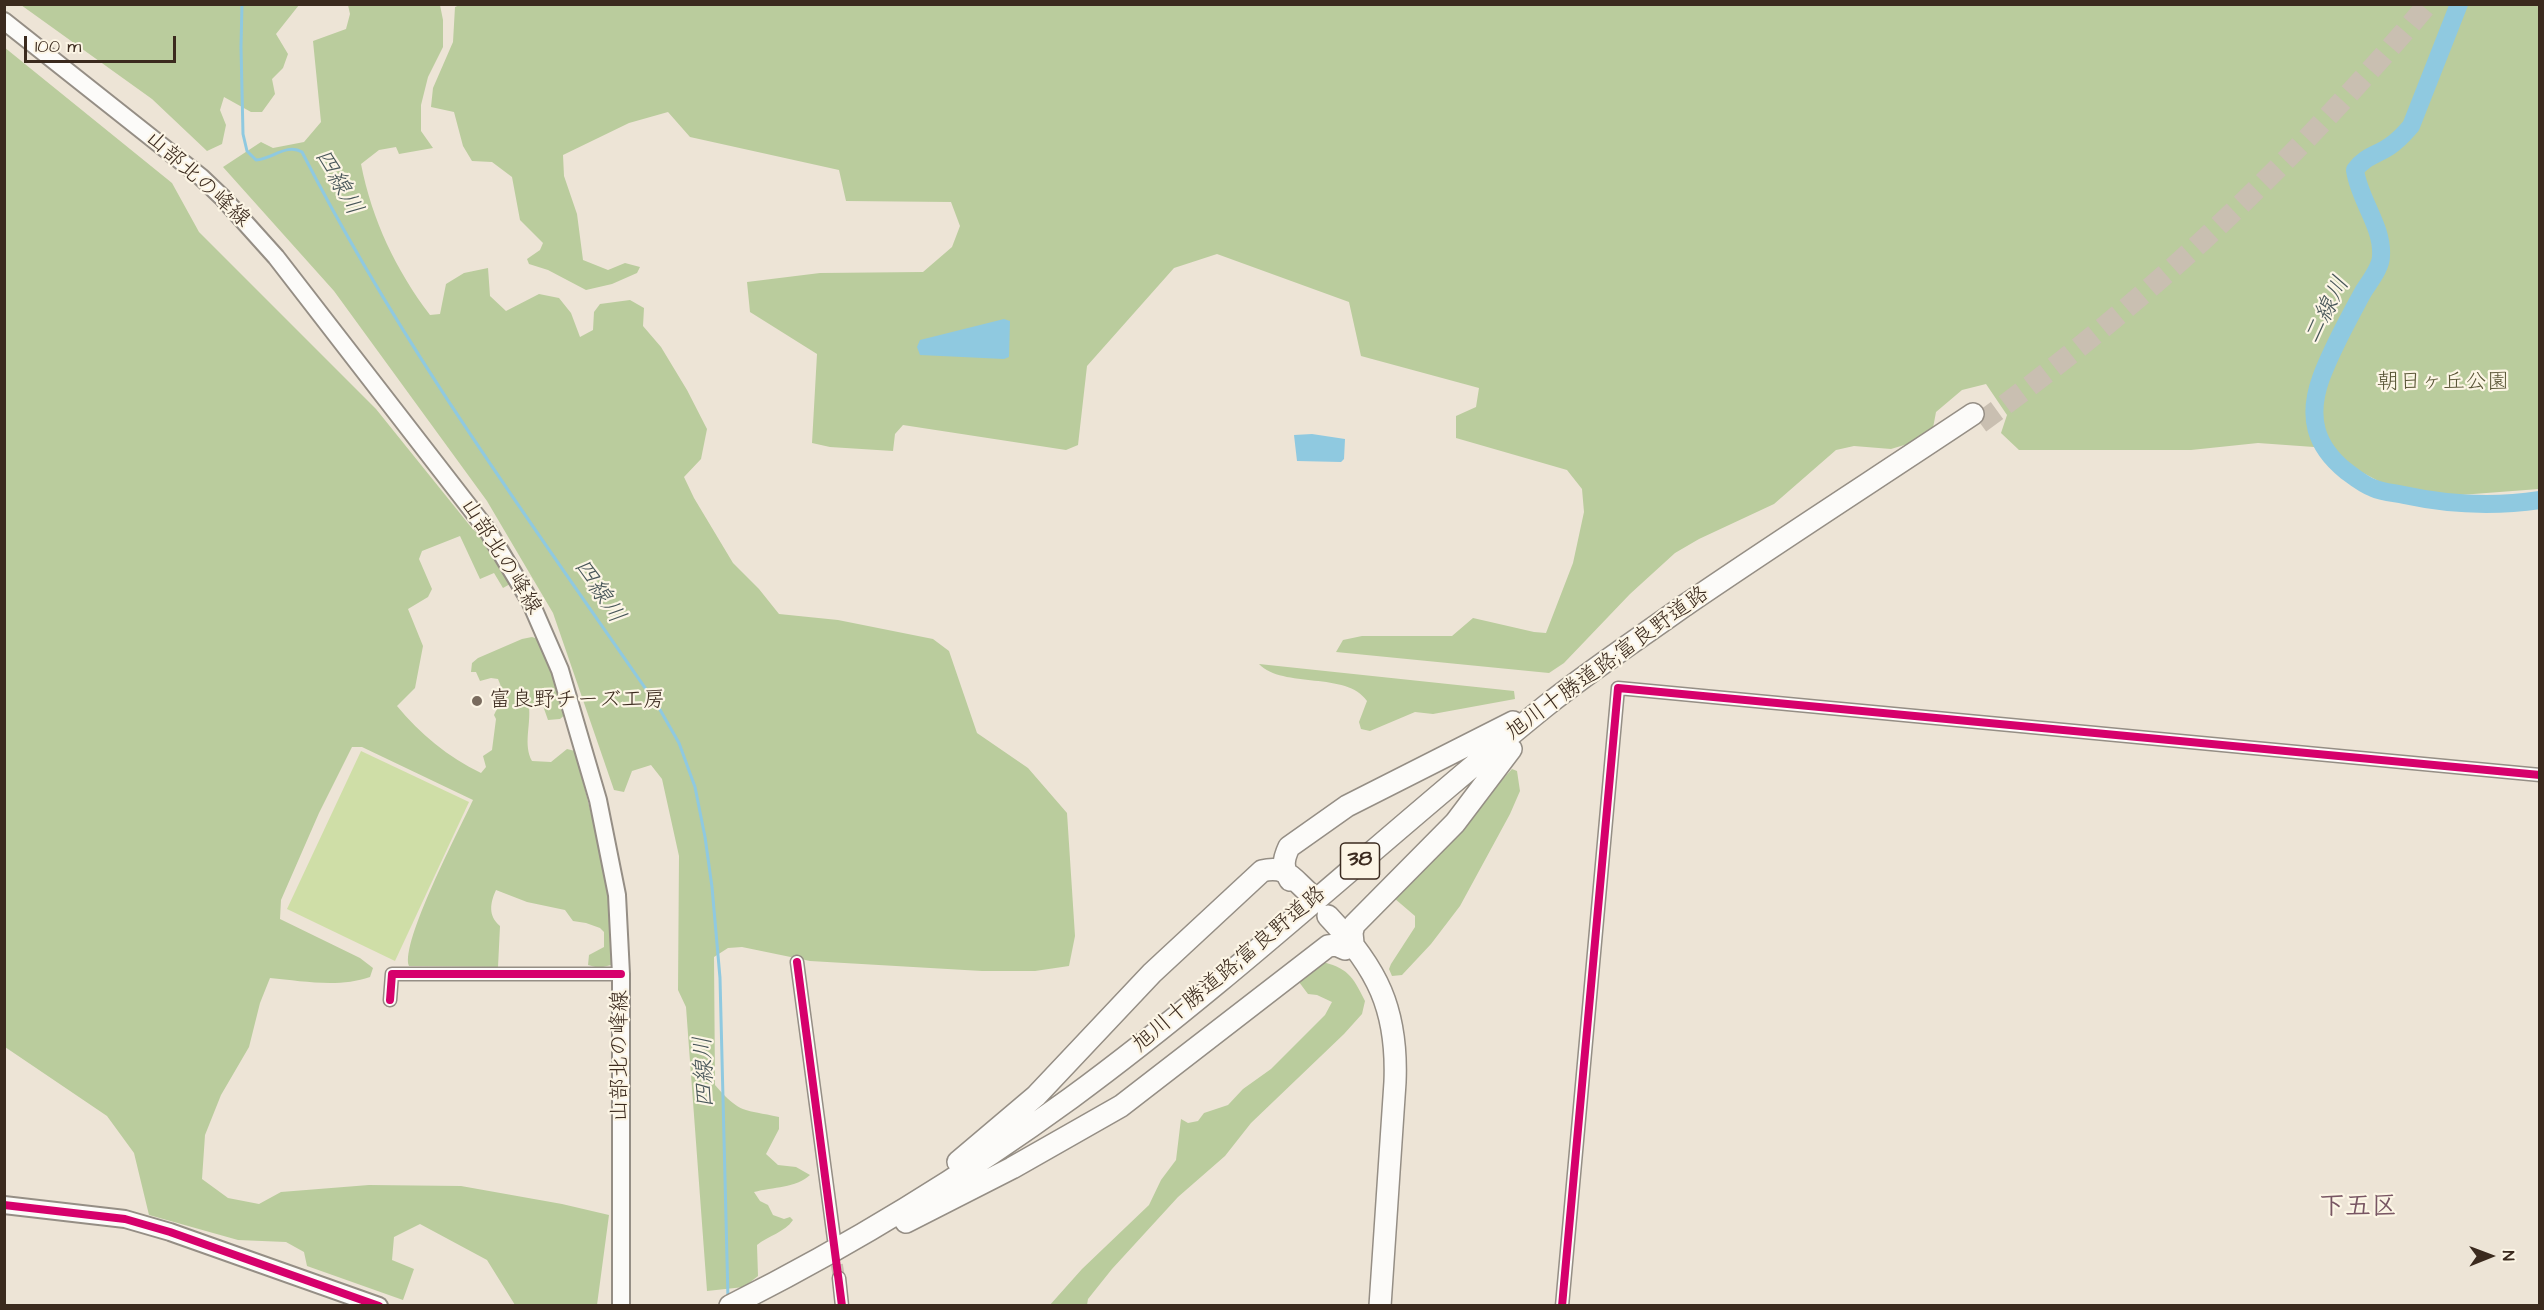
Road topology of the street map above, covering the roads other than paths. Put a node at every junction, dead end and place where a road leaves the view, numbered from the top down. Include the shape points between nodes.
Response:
1 (4, 21) edge
2 (1549, 703) junction
3 (1511, 749) junction
4 (2540, 775) edge
5 (1283, 870) junction
6 (1306, 897) dead end
7 (1325, 918) dead end
8 (1349, 946) junction
9 (797, 962) dead end
10 (621, 974) junction
11 (390, 1000) dead end
12 (4, 1205) edge
13 (903, 1216) junction
14 (834, 1239) tunnel mouth
15 (838, 1278) tunnel mouth
16 (741, 1303) edge
17 (379, 1305) edge
18 (621, 1305) edge
19 (842, 1305) edge
20 (1371, 1305) edge
21 (1380, 1305) edge
22 (1562, 1305) edge

1 - 10 main road, 山部北の峰線 via 201,177 244,220 488,531 530,601 553,652 598,801 617,896
2 - 3 highway, 旭川十勝道路;富良野道路 / 38 via 1715,585 1977,418 1622,662
2 - 5 highway, 38 via 1347,806 1289,847
2 - 13 highway, 旭川十勝道路;富良野道路 / 38 via 1133,1050
3 - 8 highway via 1455,823 1354,925
3 - 13 highway, 旭川十勝道路;富良野道路 / 38 via 1140,1060 998,1163
4 - 22 street via 1618,688
5 - 6 highway
5 - 13 highway, 38 via 1262,871 1246,884 1152,973 1036,1096
7 - 8 highway
8 - 13 highway via 1328,946 1121,1106 1012,1168
8 - 20 highway via 1373,990 1387,1036
8 - 21 highway via 1370,968 1390,1010 1397,1053
9 - 14 street
10 - 11 street via 392,974
10 - 18 main road, 山部北の峰線
12 - 17 main road via 125,1219
13 - 16 highway, 旭川十勝道路;富良野道路 / 38 via 842,1260
15 - 19 street

